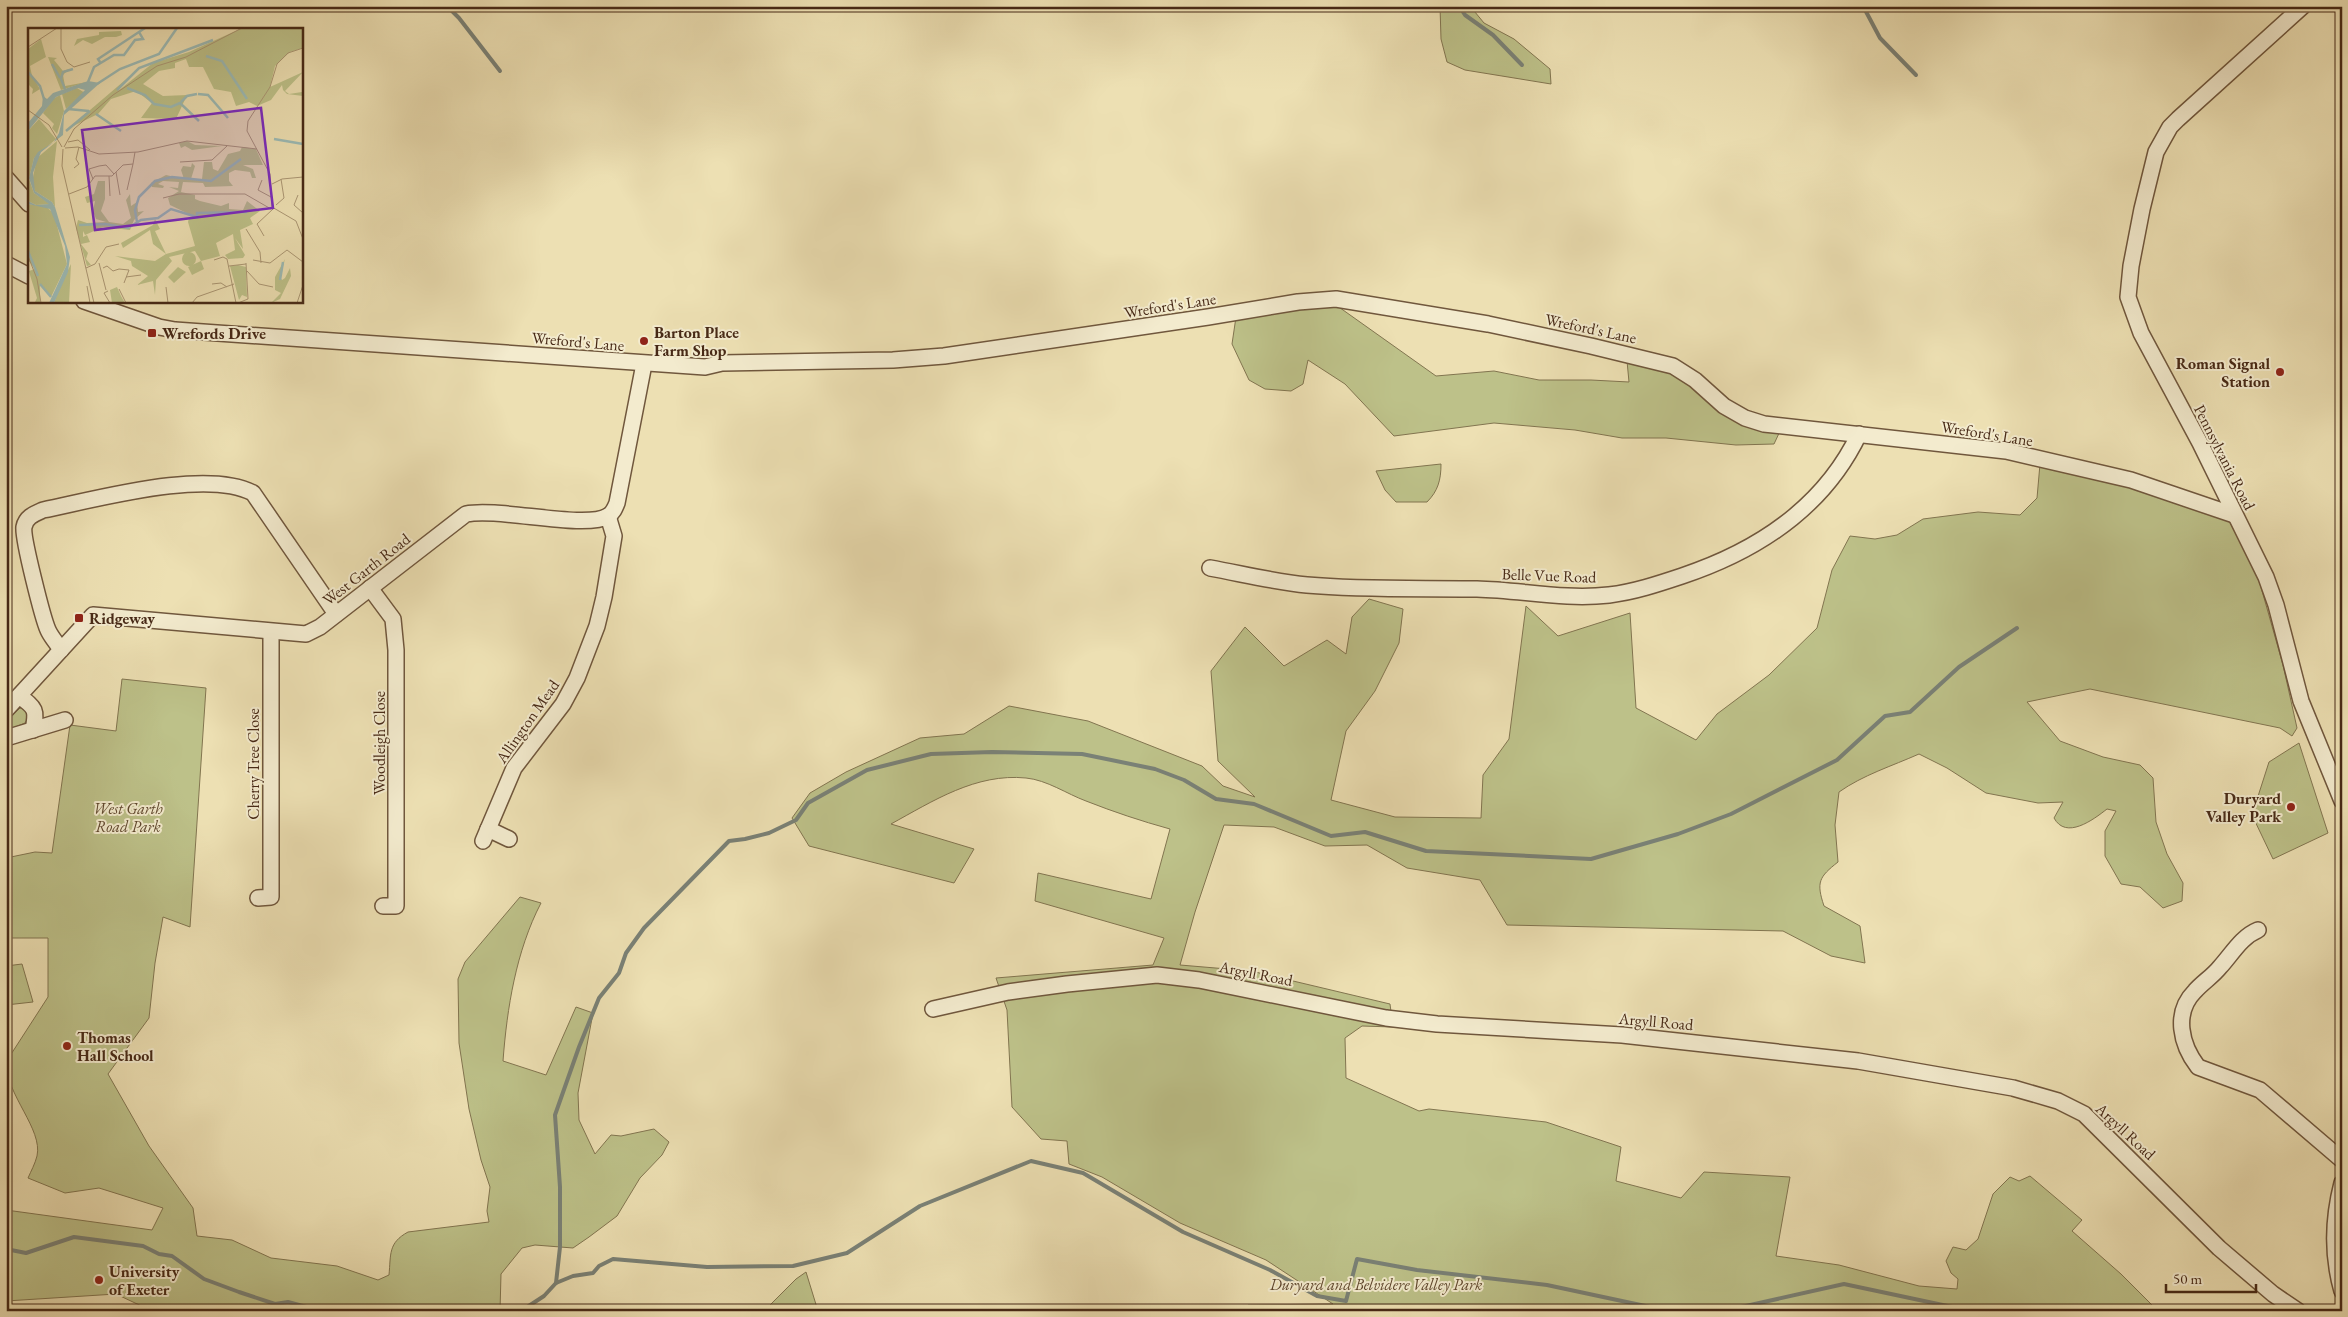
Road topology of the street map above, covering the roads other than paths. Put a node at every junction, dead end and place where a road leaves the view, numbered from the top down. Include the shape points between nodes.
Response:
1 (2303, 6) edge
2 (6, 178) edge
3 (28, 203) edge
4 (6, 264) edge
5 (28, 275) edge
6 (87, 302) edge
7 (644, 364) junction
8 (1859, 434) junction
9 (2234, 515) junction
10 (608, 516) junction
11 (1210, 568) dead end
12 (370, 588) junction
13 (336, 614) junction
14 (271, 632) junction
15 (61, 650) junction
16 (19, 696) junction
17 (6, 710) edge
18 (65, 720) dead end
19 (33, 730) junction
20 (6, 738) edge
21 (2342, 801) edge
22 (509, 839) dead end
23 (270, 897) dead end
24 (396, 906) dead end
25 (2258, 930) dead end
26 (933, 1009) dead end
27 (2342, 1160) edge
28 (2342, 1183) edge
29 (2342, 1291) edge
30 (2293, 1310) edge

1 - 9 street, Pennsylvania Road via 2170,127 2156,152 2131,266 2128,297 2141,333
2 - 3 street
4 - 5 street
6 - 7 street, Wreford's Lane via 159,328 176,330
7 - 8 street, Wreford's Lane via 705,367 722,363 944,356 1336,299 1488,324 1643,358 1673,366 1724,406 1745,418 1764,424
7 - 10 street via 617,503
8 - 9 street, Wreford's Lane via 2006,451 2132,480
8 - 11 street, Belle Vue Road via 1848,457 1813,501 1778,530 1727,560 1635,590 1609,595 1560,597 1479,590 1318,585 1281,582
9 - 21 street, Pennsylvania Road via 2266,577 2300,701
10 - 12 street, West Garth Road via 587,520 466,514
10 - 22 street, Allington Mead via 614,536 604,597 577,678 563,704 514,768 486,835
12 - 13 street, West Garth Road
12 - 24 street, Woodleigh Close via 395,627
13 - 14 street, West Garth Road via 306,634
13 - 15 street via 252,493 222,486 163,486 43,510 27,519 23,535 33,574 48,630
14 - 15 street, West Garth Road via 93,615
14 - 23 street, Cherry Tree Close
15 - 16 street, West Garth Road
16 - 17 street, West Garth Road
16 - 19 street via 35,710
18 - 19 street
19 - 20 street
25 - 27 street via 2244,939 2219,969 2193,992 2180,1018 2187,1047 2198,1067 2260,1090
26 - 30 street, Argyll Road via 1028,989 1157,975 1386,1018 1740,1047 1858,1061 2007,1087 2058,1102 2088,1118 2188,1220
28 - 29 street via 2335,1234 2335,1264

